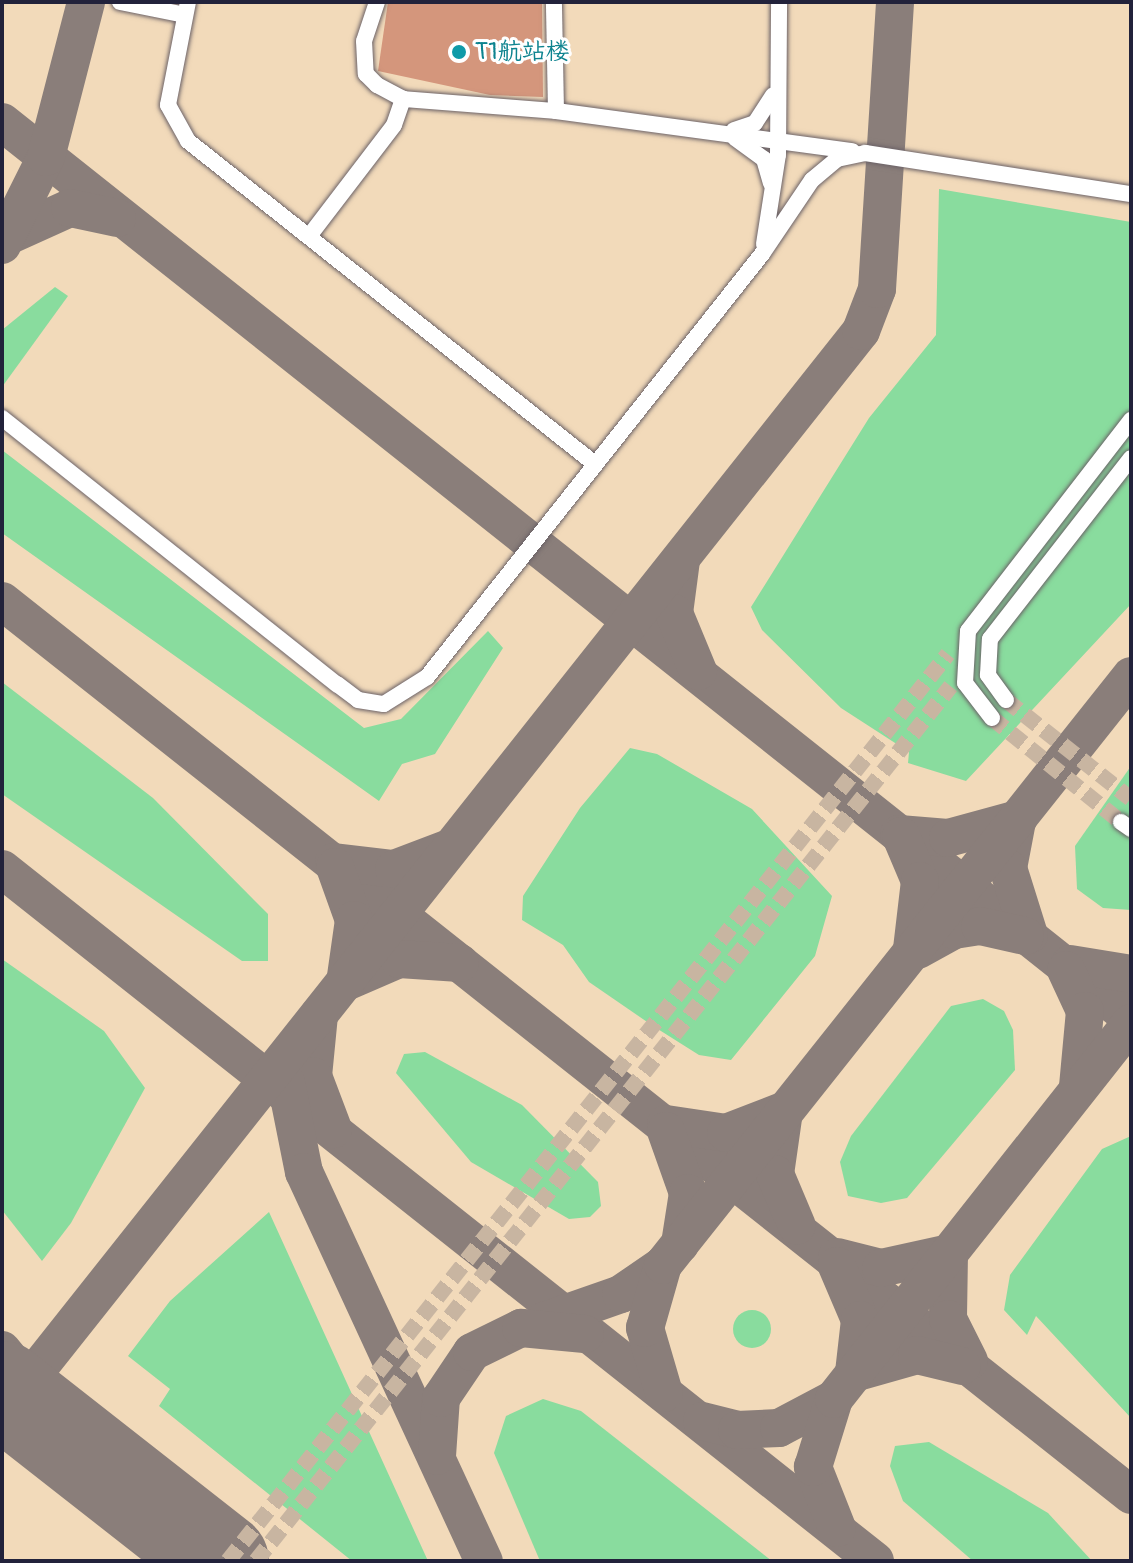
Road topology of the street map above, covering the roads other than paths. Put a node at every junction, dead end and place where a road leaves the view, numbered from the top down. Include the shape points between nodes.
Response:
1 (120, 2) edge
2 (377, 2) edge
3 (554, 2) edge
4 (779, 2) edge
5 (187, 8) edge
6 (774, 93) junction
7 (403, 99) junction
8 (556, 111) junction
9 (719, 131) junction
10 (779, 140) junction
11 (815, 146) junction
12 (865, 153) junction
13 (1131, 194) edge
14 (771, 211) junction
15 (310, 235) junction
16 (762, 254) junction
17 (2, 418) edge
18 (1131, 420) edge
19 (1131, 458) edge
20 (595, 464) junction
21 (1006, 700) tunnel mouth
22 (992, 718) tunnel mouth

1 - 5 lane
2 - 7 lane via 364,41 366,74
3 - 8 lane
4 - 6 lane
5 - 15 lane via 169,73 175,125
6 - 9 lane via 755,123
6 - 10 lane
6 - 11 lane via 782,120
7 - 8 lane
7 - 15 lane via 394,125
8 - 9 lane
9 - 10 lane
9 - 14 lane via 764,159
10 - 11 lane
10 - 14 lane
11 - 12 lane
12 - 13 lane
12 - 16 lane via 837,159 812,180
14 - 16 lane
15 - 20 lane
16 - 20 lane
17 - 20 lane via 358,700 384,704 427,677
18 - 22 lane via 968,631 965,683
19 - 21 lane via 990,639 988,675

